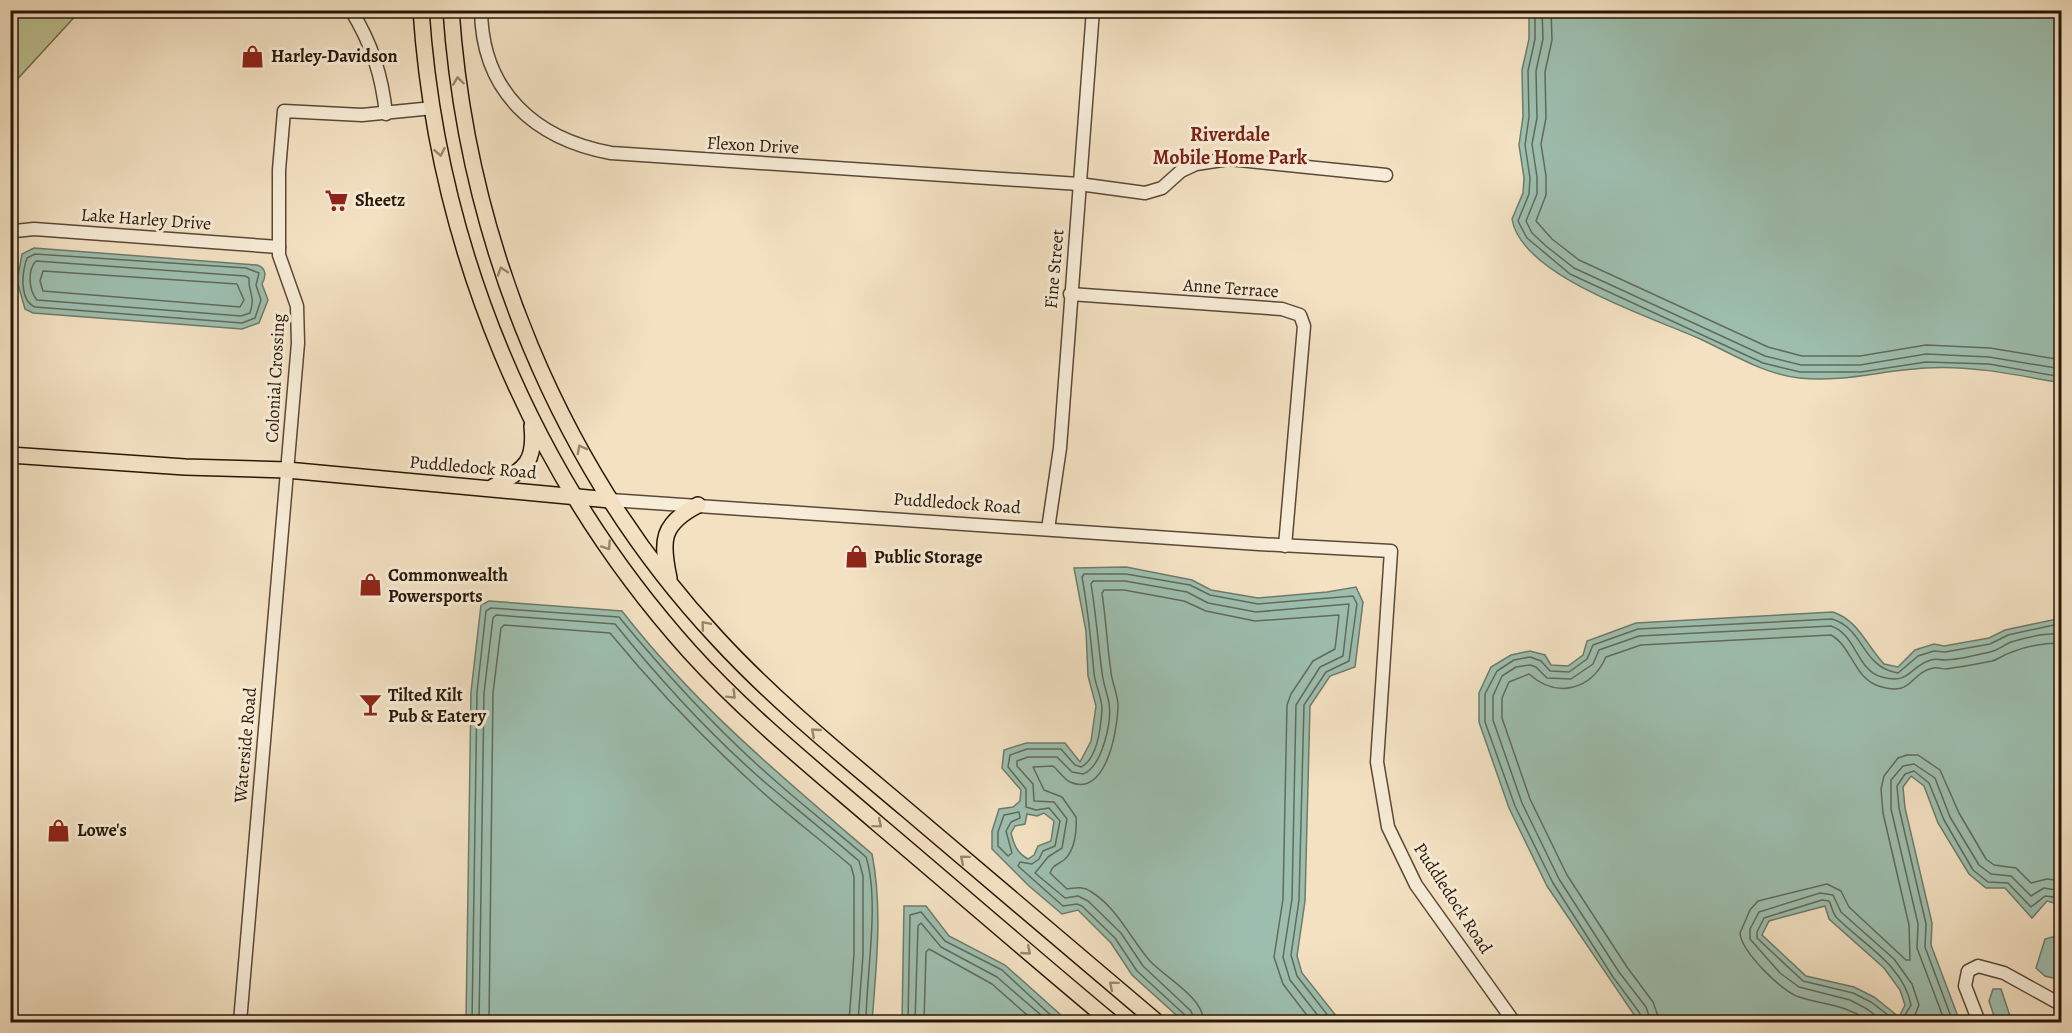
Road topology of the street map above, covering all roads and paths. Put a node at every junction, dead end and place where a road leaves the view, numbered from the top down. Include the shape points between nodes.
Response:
1 (351, 10) edge
2 (421, 10) edge
3 (451, 10) edge
4 (481, 10) edge
5 (1093, 10) edge
6 (433, 108) junction
7 (386, 114) junction
8 (1386, 175) dead end
9 (1079, 184) junction
10 (10, 234) edge
11 (279, 247) junction
12 (1070, 294) junction
13 (531, 417) junction
14 (10, 455) edge
15 (286, 470) junction
16 (493, 487) junction
17 (575, 497) junction
18 (610, 500) junction
19 (698, 506) junction
20 (1048, 529) junction
21 (1286, 546) junction
22 (670, 581) junction
23 (2061, 1005) edge
24 (240, 1023) edge
25 (1111, 1023) edge
26 (1157, 1023) edge
27 (1514, 1023) edge
28 (1979, 1023) edge

1 - 7 street via 373,51 383,82
2 - 6 main road
18 -> 3 main road via 542,372 507,287 469,147
4 - 9 street, Flexon Drive via 483,37 506,94 524,114 554,136 587,149
5 - 9 street, Fine Street
6 - 7 street
6 -> 13 main road via 445,178 476,286
7 - 11 street, Colonial Crossing via 285,111 279,170
8 - 9 street, Flexon Drive via 1229,159 1196,164 1154,192
9 - 12 street, Fine Street
10 - 11 street, Lake Harley Drive via 34,229
11 - 15 street, Colonial Crossing via 297,306 298,343
12 - 20 street, Fine Street via 1059,458
12 - 21 street, Anne Terrace via 1282,309 1300,315 1304,326
13 - 16 main road via 533,441 528,463
13 - 17 main road
14 - 15 main road, Puddledock Road
15 - 16 main road, Puddledock Road
15 - 24 street, Waterside Road
16 - 17 main road, Puddledock Road
17 - 18 main road, Puddledock Road
17 -> 25 main road via 645,598 688,650 750,713
18 - 19 street, Puddledock Road
18 - 22 main road
19 - 20 street, Puddledock Road
19 - 22 main road via 676,518 666,534 665,558
20 - 21 street, Puddledock Road
21 - 27 street, Puddledock Road via 1391,551 1377,762 1388,827 1416,885
26 -> 22 main road via 780,701 715,636
23 - 28 street via 2004,974 1978,966 1968,971 1965,982

